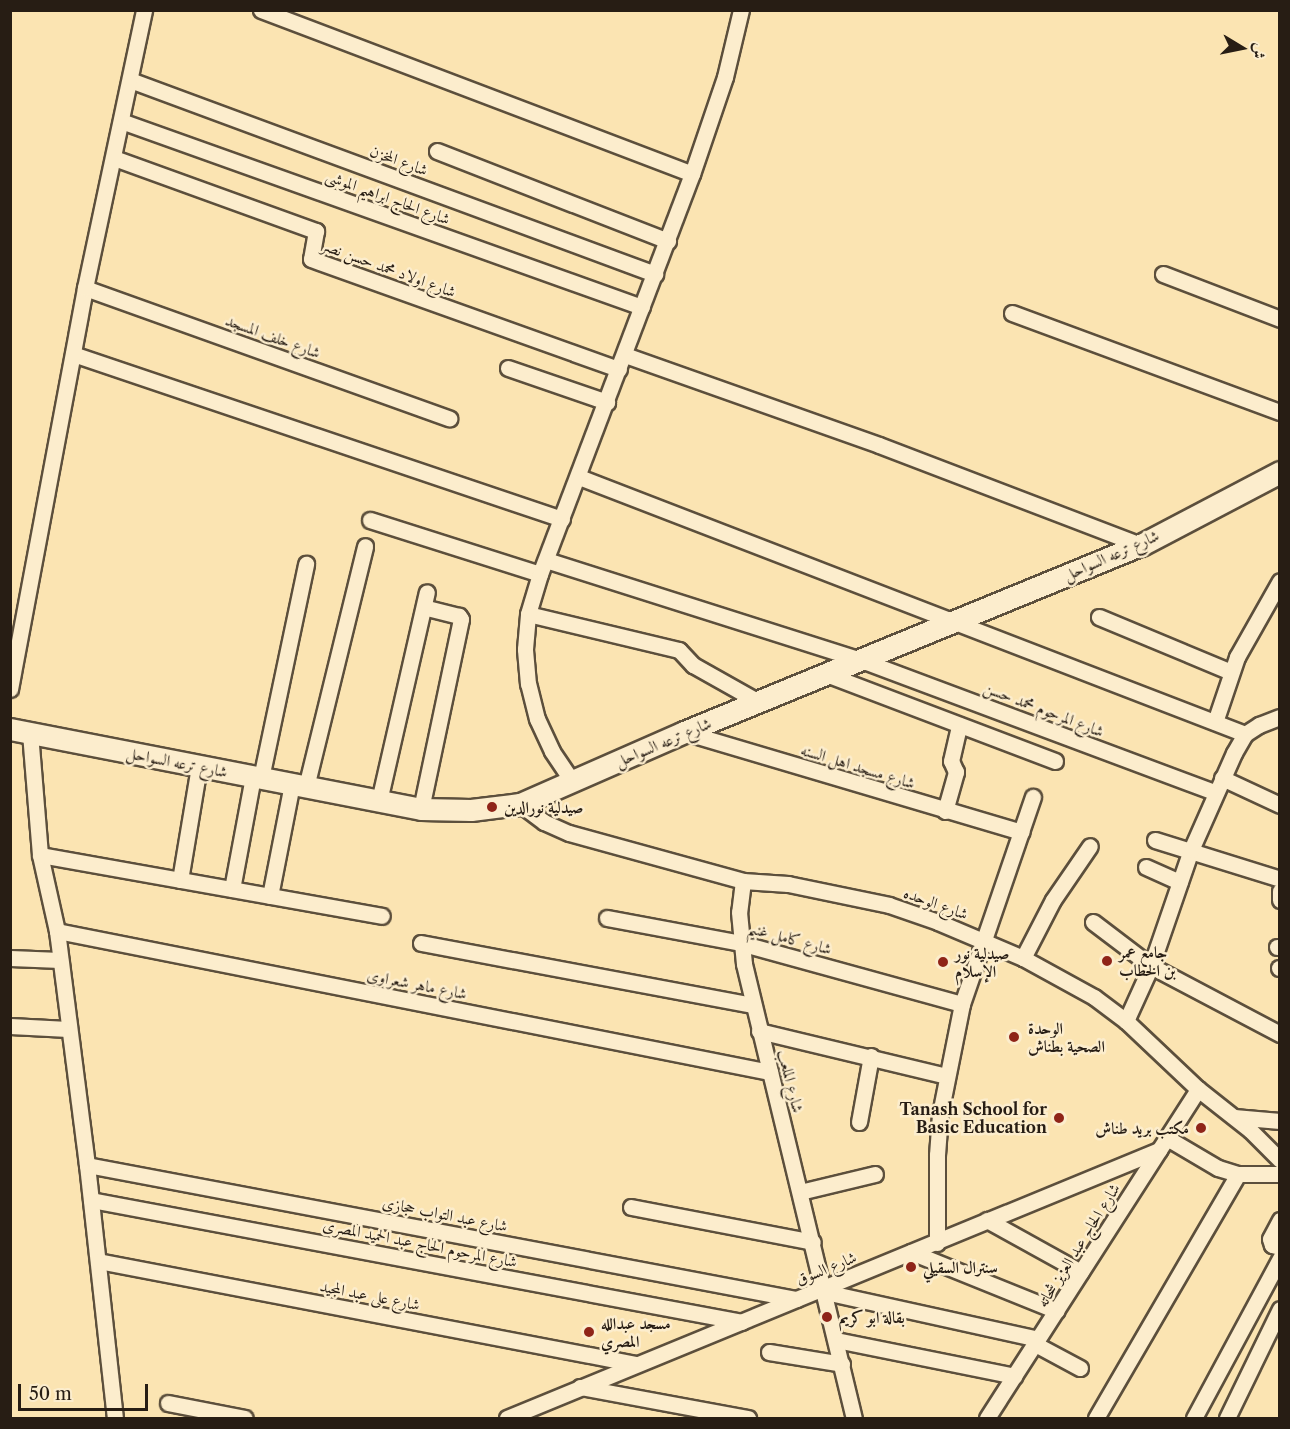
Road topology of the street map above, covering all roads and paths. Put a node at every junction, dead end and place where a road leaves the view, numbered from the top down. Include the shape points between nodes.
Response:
1 (144, 10) edge
2 (261, 10) edge
3 (741, 10) edge
4 (130, 80) junction
5 (121, 121) junction
6 (437, 151) dead end
7 (114, 158) junction
8 (692, 174) junction
9 (668, 241) junction
10 (655, 274) junction
11 (1163, 274) dead end
12 (85, 288) junction
13 (642, 308) junction
14 (1012, 313) dead end
15 (1280, 319) edge
16 (73, 354) junction
17 (622, 362) junction
18 (508, 368) dead end
19 (607, 402) junction
20 (1280, 412) edge
21 (449, 418) dead end
22 (1280, 472) edge
23 (579, 477) junction
24 (562, 519) junction
25 (370, 520) dead end
26 (1141, 544) junction
27 (365, 546) dead end
28 (306, 564) dead end
29 (543, 567) junction
30 (1280, 581) edge
31 (528, 614) junction
32 (1100, 617) dead end
33 (954, 623) junction
34 (861, 660) junction
35 (1232, 672) junction
36 (826, 674) junction
37 (10, 688) edge
38 (759, 702) junction
39 (1280, 717) edge
40 (1215, 722) junction
41 (959, 725) junction
42 (20, 731) edge
43 (684, 732) junction
44 (1245, 734) junction
45 (1055, 760) dead end
46 (199, 767) junction
47 (257, 778) junction
48 (1222, 778) junction
49 (572, 781) junction
50 (299, 786) junction
51 (1214, 792) junction
52 (1033, 797) dead end
53 (379, 801) junction
54 (520, 804) junction
55 (1280, 805) edge
56 (421, 809) junction
57 (945, 811) junction
58 (1021, 832) junction
59 (1155, 840) dead end
60 (1090, 846) dead end
61 (1191, 850) junction
62 (40, 855) junction
63 (1146, 867) dead end
64 (1280, 879) edge
65 (180, 880) junction
66 (743, 881) junction
67 (1180, 882) junction
68 (232, 889) junction
69 (1280, 891) edge
70 (270, 896) junction
71 (1280, 900) edge
72 (382, 916) dead end
73 (608, 918) dead end
74 (1093, 922) dead end
75 (57, 931) junction
76 (982, 940) junction
77 (421, 943) dead end
78 (740, 943) junction
79 (10, 958) edge
80 (1023, 958) junction
81 (60, 960) junction
82 (1151, 966) junction
83 (962, 1004) junction
84 (753, 1005) junction
85 (1126, 1021) junction
86 (10, 1026) edge
87 (68, 1029) junction
88 (759, 1030) junction
89 (1280, 1034) edge
90 (872, 1056) junction
91 (770, 1072) junction
92 (947, 1076) junction
93 (1197, 1089) junction
94 (1234, 1117) junction
95 (1280, 1121) edge
96 (859, 1122) dead end
97 (1163, 1144) junction
98 (1280, 1160) edge
99 (87, 1165) junction
100 (875, 1174) dead end
101 (1238, 1174) junction
102 (1280, 1174) edge
103 (800, 1191) junction
104 (91, 1200) junction
105 (631, 1207) dead end
106 (987, 1220) junction
107 (1280, 1220) edge
108 (813, 1242) junction
109 (937, 1242) junction
110 (1280, 1247) edge
111 (911, 1252) junction
112 (1280, 1258) edge
113 (98, 1261) junction
114 (1081, 1272) junction
115 (824, 1290) junction
116 (796, 1299) junction
117 (1280, 1309) edge
118 (1057, 1311) junction
119 (742, 1322) junction
120 (836, 1340) junction
121 (1036, 1342) junction
122 (769, 1352) dead end
123 (636, 1364) junction
124 (842, 1364) junction
125 (1080, 1368) dead end
126 (1014, 1376) junction
127 (580, 1387) junction
128 (168, 1403) dead end
129 (115, 1419) edge
130 (245, 1419) edge
131 (507, 1419) edge
132 (748, 1419) edge
133 (854, 1419) edge
134 (987, 1419) edge
135 (1096, 1419) edge
136 (1194, 1419) edge
137 (1227, 1419) edge

1 - 4 street
2 - 8 street
3 - 8 street via 725,77
4 - 5 street
4 - 10 street, شارع المخزن
5 - 7 street
5 - 13 street, شارع الحاج ابراهيم الموشى
6 - 9 street
7 - 12 street
7 - 17 street, شارع اولاد محمد حسن نصر via 316,231 310,259
8 - 9 street
9 - 10 street
10 - 13 street
11 - 15 street
12 - 16 street
12 - 21 street, شارع خلف المسجد
13 - 17 street
14 - 20 street
16 - 24 street
16 - 37 street
17 - 19 street
17 - 26 street via 879,445
18 - 19 street
19 - 23 street
22 - 26 main road, شارع ترعه السواحل
23 - 24 street
23 - 33 street
24 - 29 street
25 - 29 street, شارع المرحوم محمد حسن
26 - 33 main road, شارع ترعه السواحل
27 - 50 street
28 - 47 street
29 - 31 street
29 - 34 street, شارع المرحوم محمد حسن
30 - 35 street
31 - 38 street via 679,650 693,665
31 - 49 street via 528,684 537,719
32 - 35 street
33 - 34 main road, شارع ترعه السواحل
33 - 40 street
34 - 36 main road, شارع ترعه السواحل
34 - 51 street, شارع المرحوم محمد حسن
35 - 40 street
36 - 38 main road, شارع ترعه السواحل
36 - 41 street
38 - 43 main road, شارع ترعه السواحل
39 - 44 street
40 - 44 street
41 - 45 street
41 - 57 street via 951,761 956,772
42 - 46 main road, شارع ترعه السواحل
42 - 62 street
43 - 49 main road, شارع ترعه السواحل
43 - 57 street, شارع مسجد اهل السنه
44 - 48 street
46 - 47 main road, شارع ترعه السواحل
46 - 65 street
47 - 50 main road, شارع ترعه السواحل
47 - 68 street
48 - 51 street
48 - 55 street
49 - 54 main road, شارع ترعه السواحل
50 - 53 main road, شارع ترعه السواحل
50 - 70 street
51 - 61 street
52 - 58 street
53 - 56 main road, شارع ترعه السواحل
53 - 56 street via 426,599 461,619
54 - 56 main road, شارع ترعه السواحل via 471,810
54 - 66 street, شارع الوحده via 569,834
57 - 58 street, شارع مسجد اهل السنه
58 - 76 street
59 - 61 street
60 - 80 street via 1053,900
61 - 64 street
61 - 67 street
62 - 65 street
62 - 75 street
63 - 67 street
65 - 68 street
66 - 76 street, شارع الوحده via 788,884 859,898
66 - 78 street, شارع الملعب
67 - 82 street
68 - 70 street
69 - 71 street
70 - 72 street
73 - 78 street, شارع كامل غنيم
74 - 82 street
75 - 81 street
75 - 91 street, شارع ماهر شعراوى
76 - 80 street, شارع الوحده
76 - 83 street
77 - 84 street
78 - 83 street, شارع كامل غنيم
78 - 84 street, شارع الملعب
79 - 81 street
80 - 85 street, شارع الوحده
81 - 87 street
82 - 85 street
82 - 89 street
83 - 92 street
84 - 88 street, شارع الملعب
85 - 93 street, شارع الوحده
86 - 87 street
87 - 99 street
88 - 90 street
88 - 91 street, شارع الملعب
90 - 92 street
90 - 96 street
91 - 103 street, شارع الملعب
92 - 109 street via 937,1155
93 - 94 street, شارع الوحده
93 - 97 street, شارع الحاج عبد العزيز شحاته
94 - 95 street
94 - 98 street, شارع الوحده
97 - 101 street
97 - 106 street, شارع السوق
97 - 114 street, شارع الحاج عبد العزيز شحاته
99 - 104 street
99 - 116 street, شارع عبد التواب حجازى
100 - 103 street
101 - 102 street
101 - 135 street
103 - 108 street, شارع الملعب
104 - 113 street
104 - 119 street, شارع المرحوم الحاج عبد الحميد المصرى
105 - 108 street
106 - 109 street, شارع السوق
106 - 114 street
107 - 110 street via 1270,1239 1272,1245
108 - 115 street, شارع الملعب
109 - 111 street, شارع السوق
111 - 115 street, شارع السوق
111 - 118 street
112 - 136 street
113 - 123 street, شارع على عبد المجيد
113 - 129 street
114 - 118 street, شارع الحاج عبد العزيز شحاته
115 - 116 street, شارع السوق
115 - 120 street, شارع الملعب
115 - 121 street
116 - 119 street, شارع السوق
117 - 137 street
118 - 121 street, شارع الحاج عبد العزيز شحاته
119 - 123 street, شارع السوق
120 - 124 street, شارع الملعب
120 - 126 street
121 - 125 street
121 - 126 street, شارع الحاج عبد العزيز شحاته
122 - 124 street
123 - 127 street, شارع السوق
124 - 133 street, شارع الملعب
126 - 134 street, شارع الحاج عبد العزيز شحاته
127 - 131 street, شارع السوق
127 - 132 street
128 - 130 street

